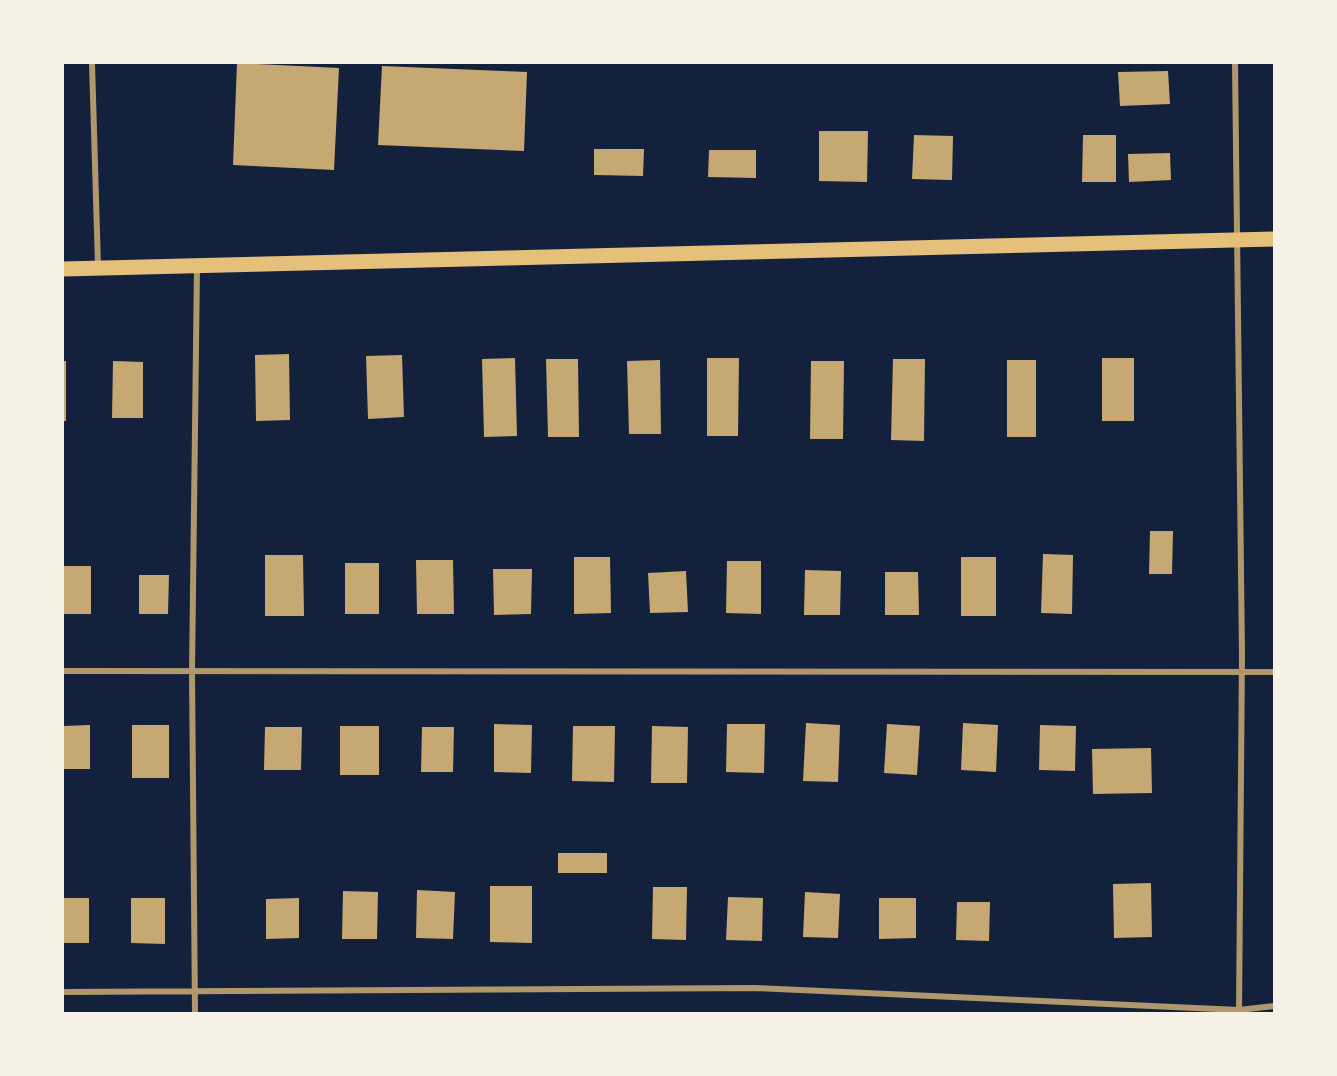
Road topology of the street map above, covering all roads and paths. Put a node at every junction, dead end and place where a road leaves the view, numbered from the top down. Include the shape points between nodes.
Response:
1 (93, 63) edge
2 (1235, 63) edge
3 (1274, 239) edge
4 (1236, 240) junction
5 (198, 266) junction
6 (98, 268) junction
7 (63, 269) edge
8 (63, 671) edge
9 (192, 672) junction
10 (1274, 672) edge
11 (1242, 673) junction
12 (195, 991) junction
13 (63, 992) edge
14 (1274, 1006) edge
15 (1239, 1012) edge
16 (195, 1013) edge

1 - 6 street
2 - 4 street
3 - 4 main road
4 - 5 main road
4 - 11 street
5 - 6 main road
5 - 9 street
6 - 7 main road
8 - 9 street
9 - 11 street
9 - 12 street
10 - 11 street
11 - 15 street
12 - 13 street
12 - 15 street via 756,988
12 - 16 street
14 - 15 street

